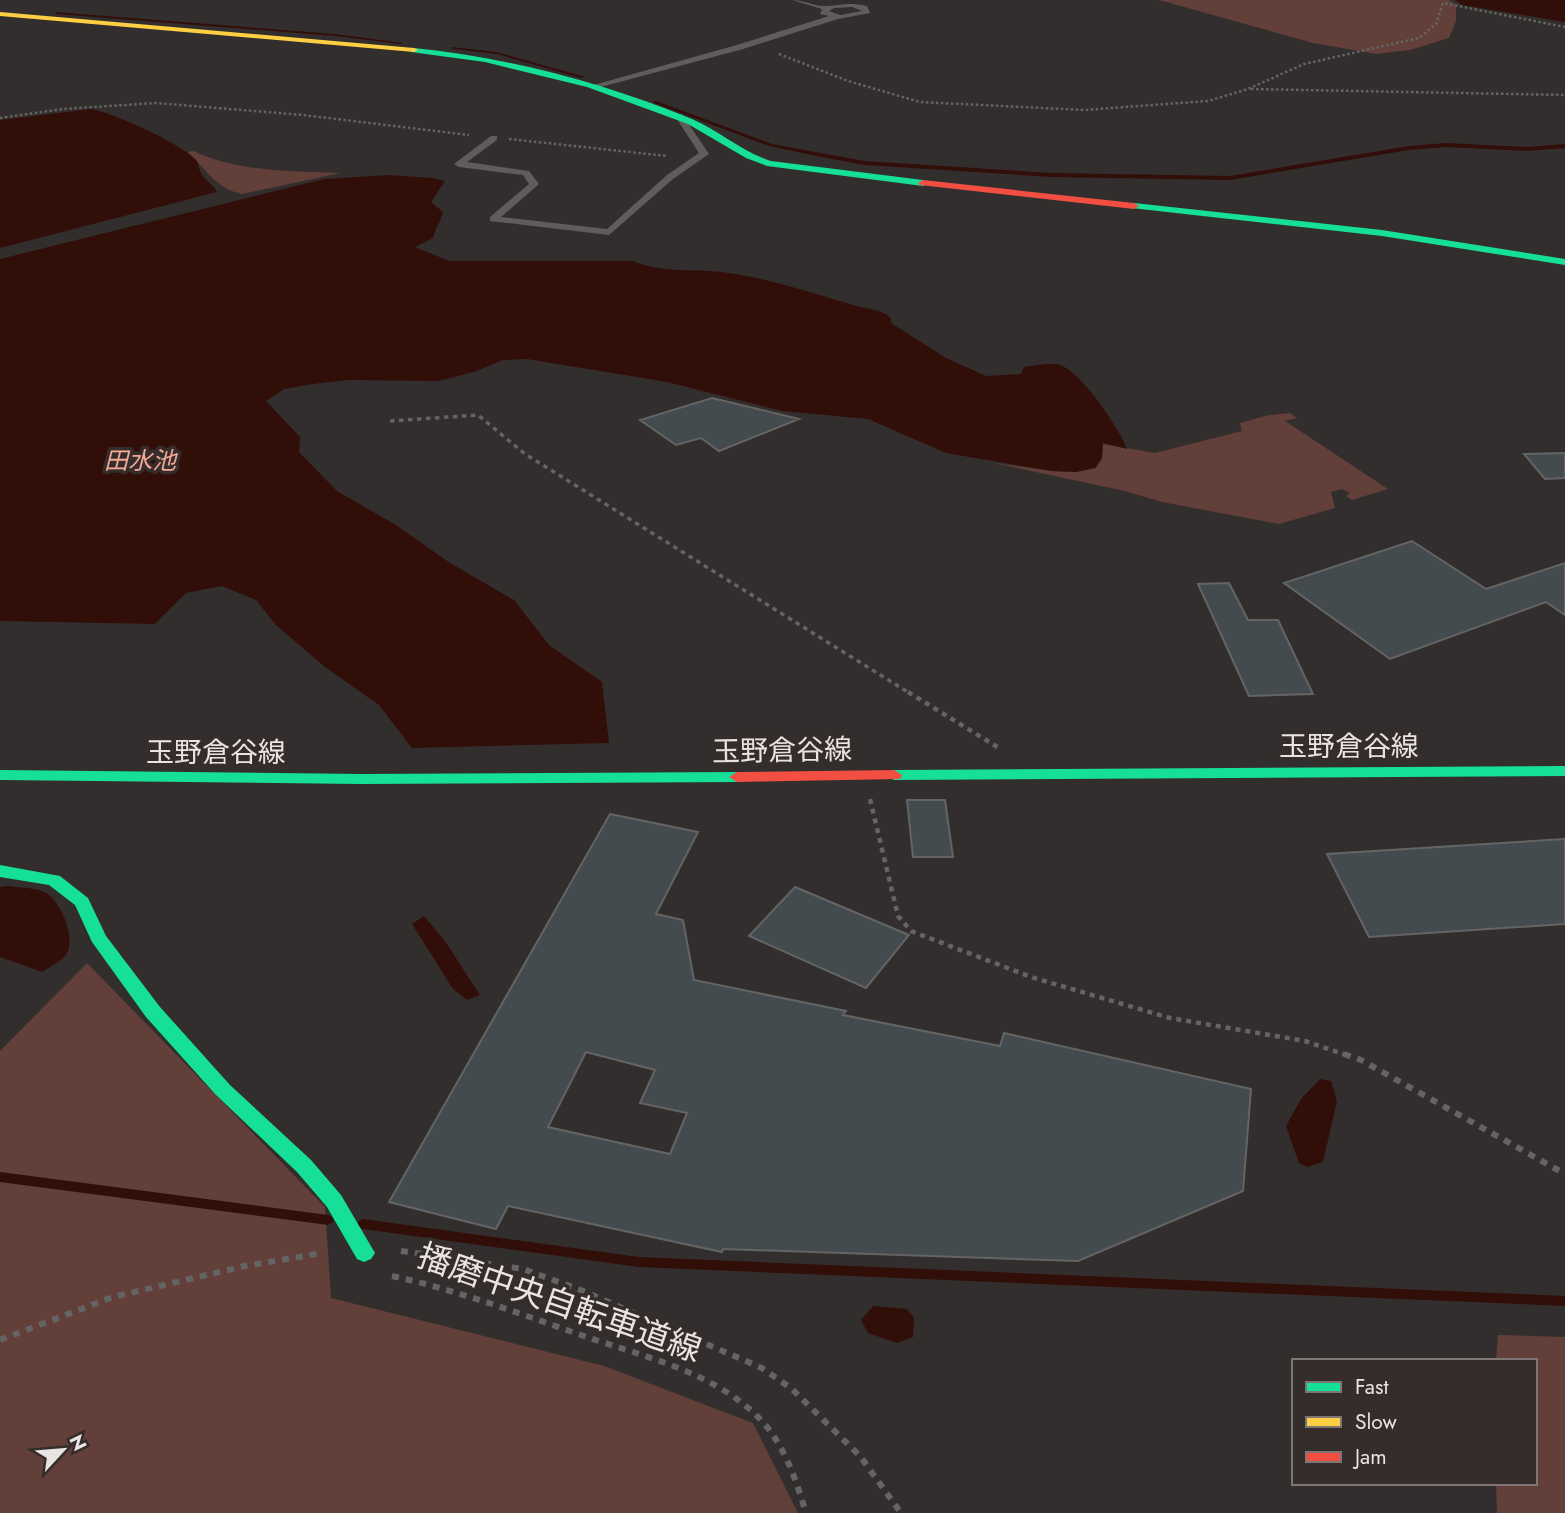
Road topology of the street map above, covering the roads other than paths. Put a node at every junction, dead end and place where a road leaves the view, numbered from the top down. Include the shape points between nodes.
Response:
1 (796, 0) edge
2 (825, 8) junction
3 (0, 14) edge
4 (835, 17) junction
5 (594, 86) junction
6 (679, 116) junction
7 (494, 138) road end
8 (1565, 262) edge
9 (1565, 771) edge
10 (0, 775) edge
11 (0, 871) edge
12 (364, 1253) road end

1 - 2 lane
2 - 4 lane via 824,13
2 - 4 lane via 852,5 867,12
3 - 5 street via 449,53 520,64
4 - 5 lane
5 - 6 street
6 - 7 lane via 704,154 670,177 609,232 493,219 534,184 526,173 459,164
6 - 8 street via 718,133 745,154 786,169 1382,233
9 - 10 street, 玉野倉谷線 via 214,779
11 - 12 street via 54,880 82,902 98,938 153,1012 223,1090 304,1166 334,1201

